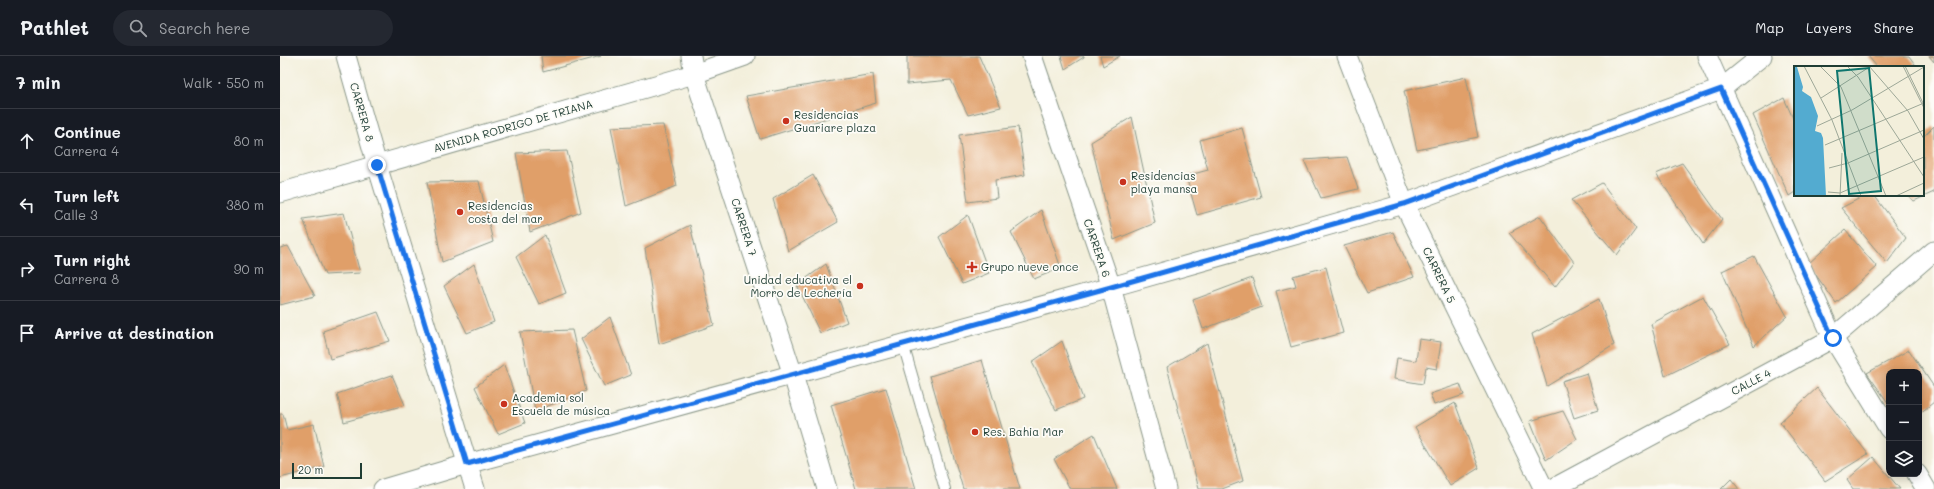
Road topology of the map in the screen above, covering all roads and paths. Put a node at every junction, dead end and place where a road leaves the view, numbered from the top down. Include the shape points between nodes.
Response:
1 (346, 56) edge
2 (745, 56) edge
3 (1032, 56) edge
4 (1347, 56) edge
5 (1706, 56) edge
6 (1762, 56) edge
7 (692, 65) edge
8 (1721, 89) junction
9 (377, 165) junction
10 (280, 193) edge
11 (1404, 204) junction
12 (1934, 251) edge
13 (1111, 287) junction
14 (1833, 338) junction
15 (903, 344) junction
16 (793, 375) junction
17 (1886, 424) edge
18 (467, 464) junction
19 (1919, 477) edge
20 (383, 489) edge
21 (475, 489) edge
22 (827, 489) edge
23 (945, 489) edge
24 (1166, 489) edge
25 (1544, 489) edge
26 (1552, 489) edge
27 (1926, 489) edge

1 - 9 street, CARRERA 8
2 - 7 street, AVENIDA RODRIGO DE TRIANA
3 - 13 street, CARRERA 6
4 - 11 street, CARRERA 5
5 - 8 street
6 - 8 street
7 - 9 street, AVENIDA RODRIGO DE TRIANA
7 - 16 street, CARRERA 7
8 - 11 street
8 - 14 street
9 - 10 street, AVENIDA RODRIGO DE TRIANA
9 - 18 street, CARRERA 8
11 - 13 street
11 - 25 street, CARRERA 5
12 - 14 street, CALLE 4
13 - 15 street
13 - 24 street, CARRERA 6
14 - 17 street
14 - 26 street, CALLE 4
15 - 16 street
15 - 23 lane
16 - 18 street
16 - 22 street, CARRERA 7
18 - 20 street
18 - 21 street, CARRERA 8
19 - 27 street

